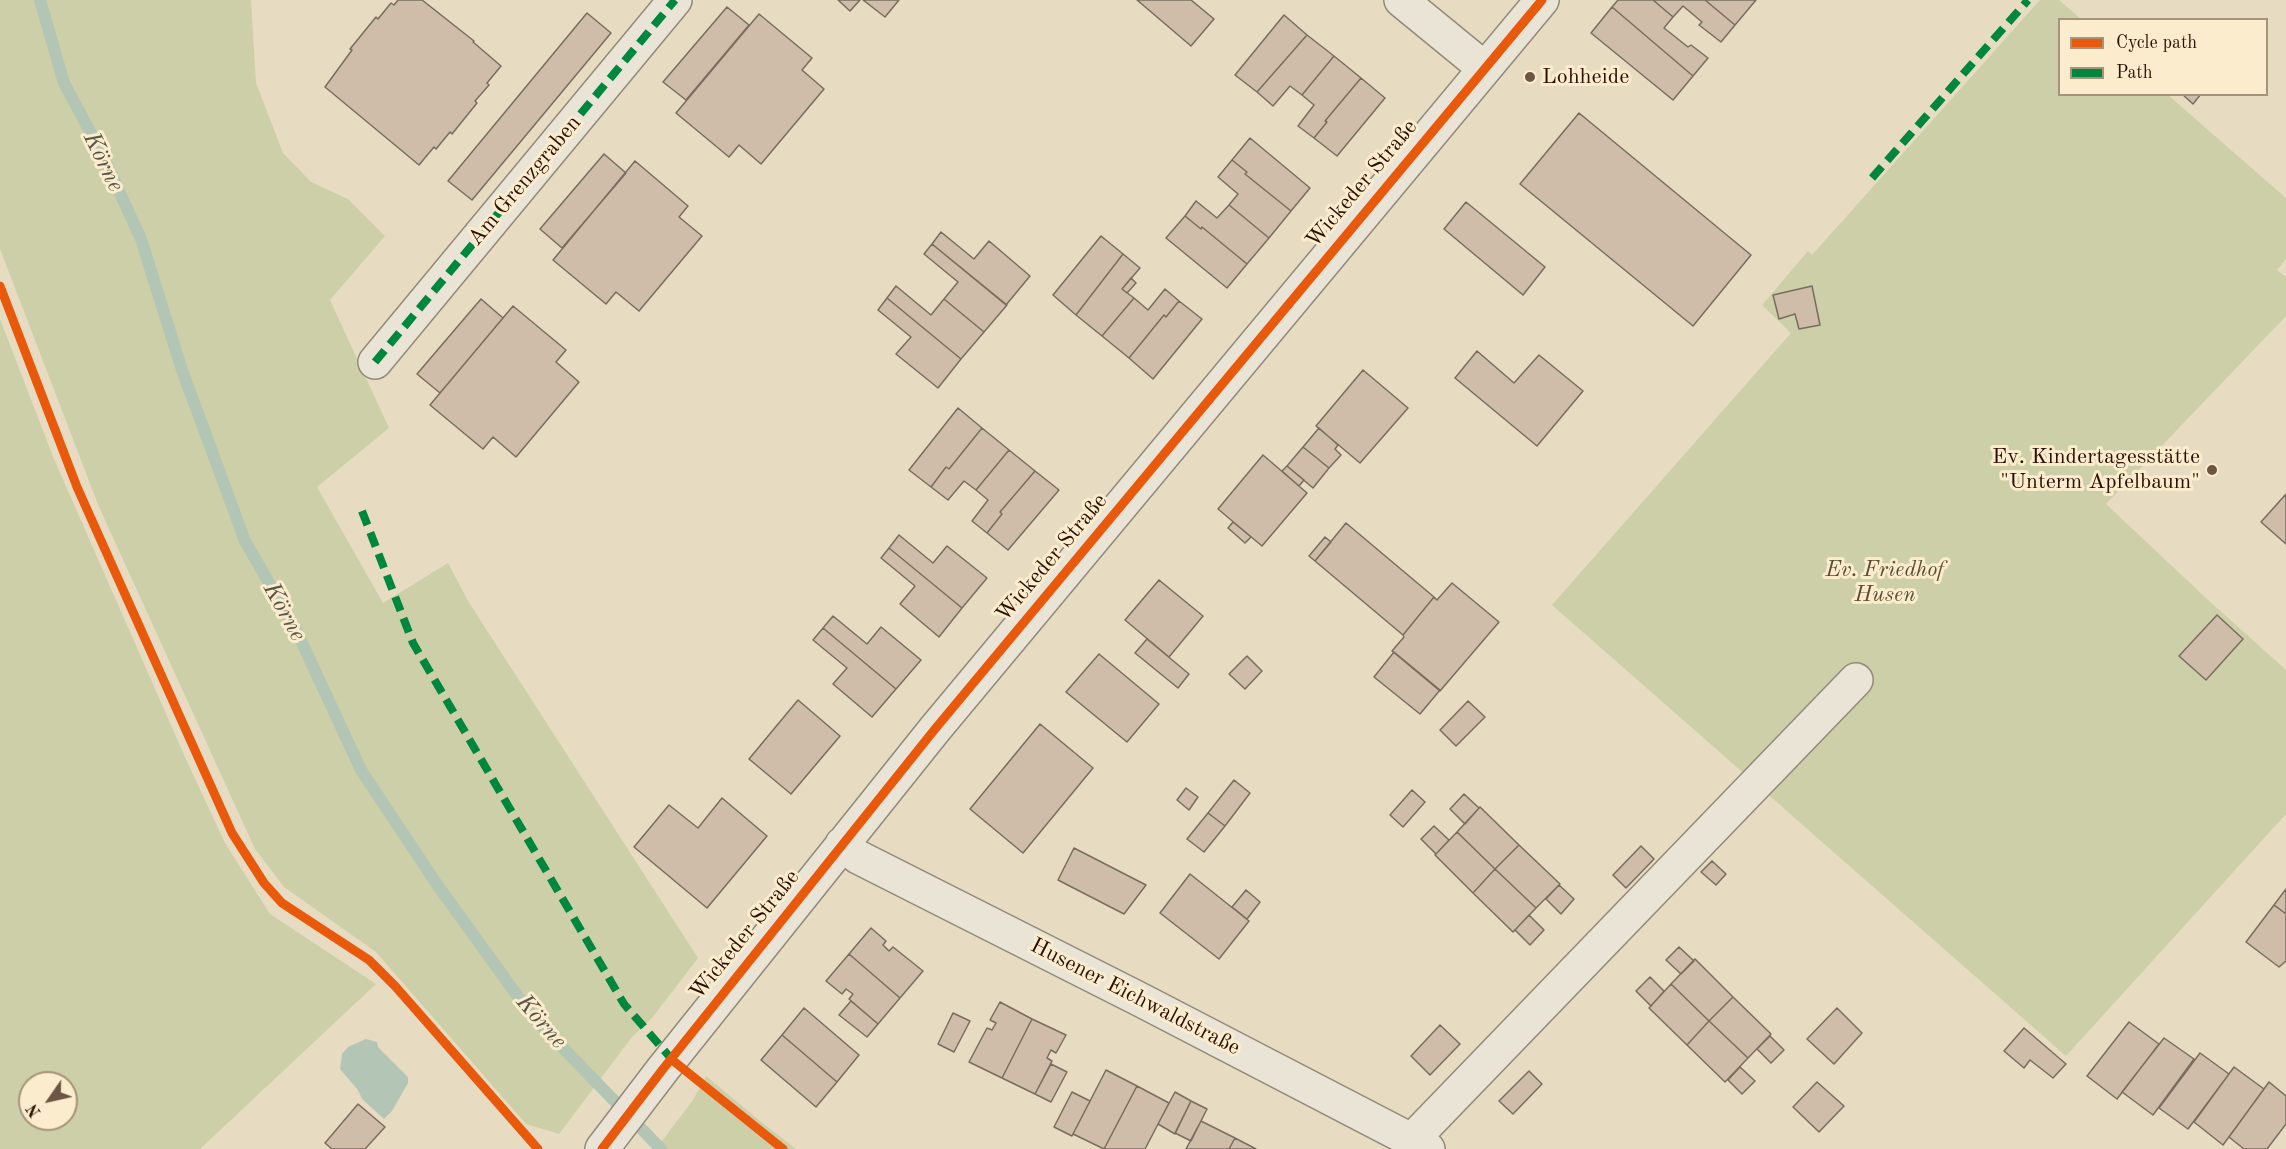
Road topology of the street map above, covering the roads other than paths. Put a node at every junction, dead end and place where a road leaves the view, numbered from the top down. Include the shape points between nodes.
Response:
1 (675, 0) edge
2 (1401, 0) edge
3 (1542, 0) edge
4 (1484, 68) junction
5 (375, 362) dead end
6 (1856, 680) dead end
7 (842, 844) junction
8 (1420, 1145) edge
9 (602, 1149) edge

1 - 5 street, Am Grenzgraben
2 - 4 street
3 - 4 street, Wickeder Straße
4 - 7 street, Wickeder Straße
6 - 8 street
7 - 8 street, Husener Eichwaldstraße via 858,857
7 - 9 street, Wickeder Straße

